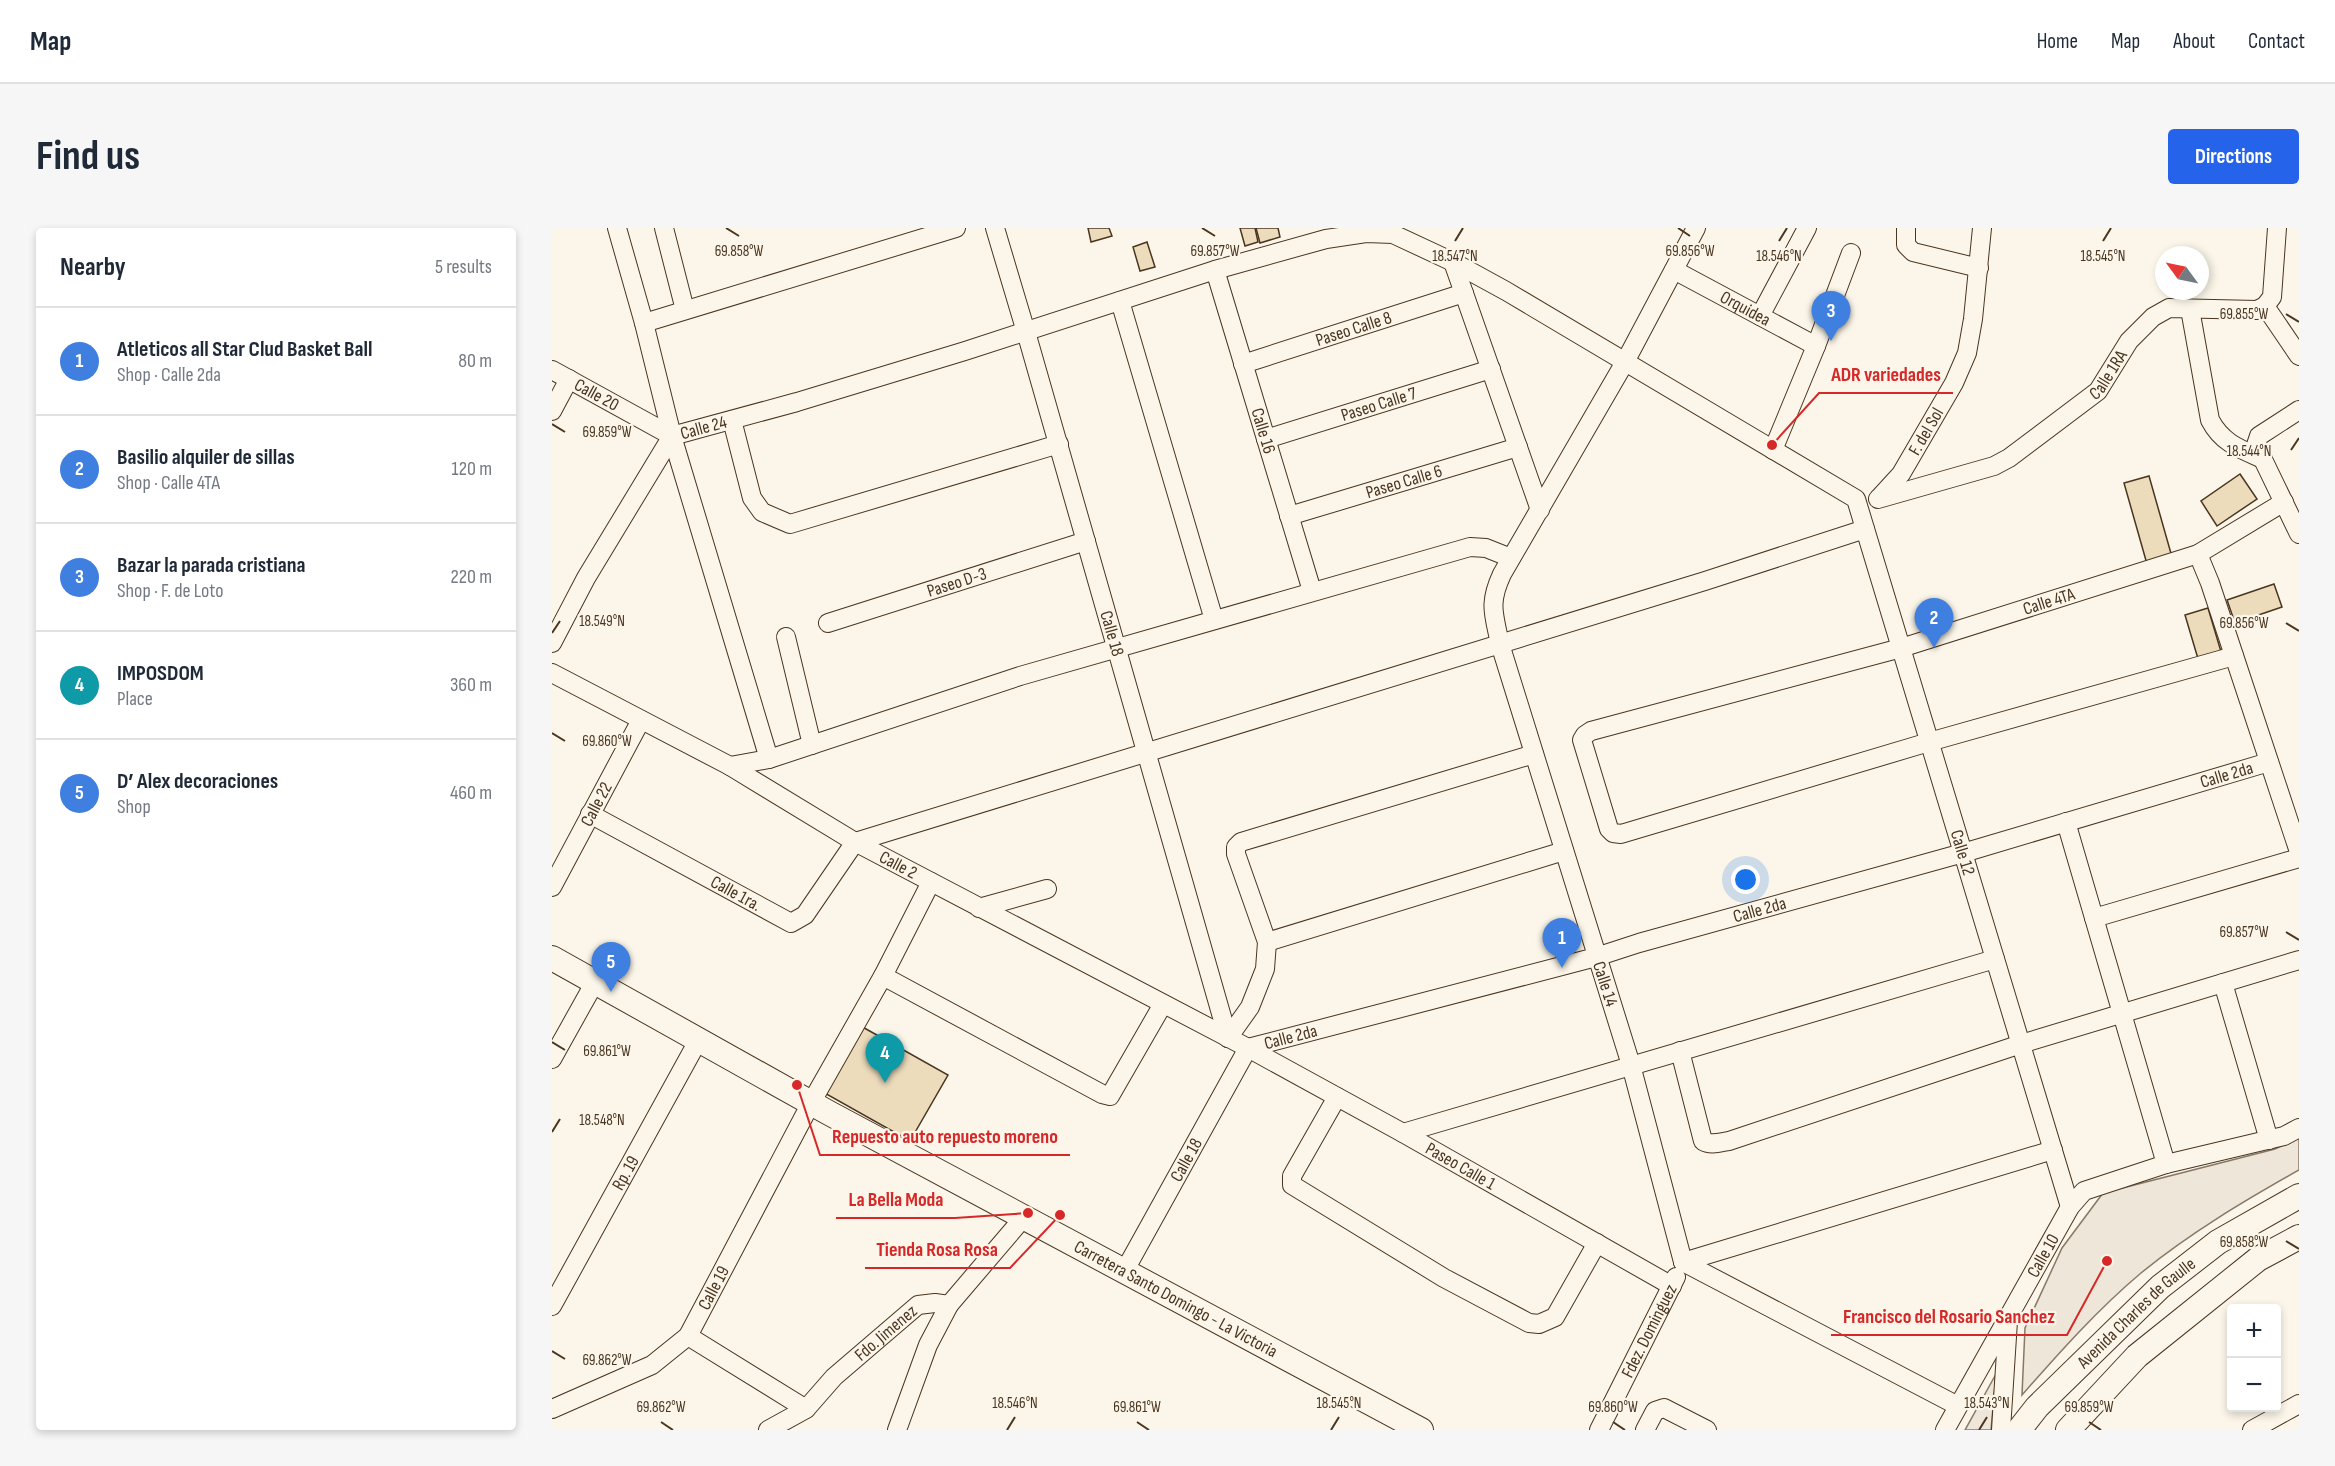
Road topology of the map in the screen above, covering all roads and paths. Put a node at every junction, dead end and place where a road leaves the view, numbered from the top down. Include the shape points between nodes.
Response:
1 (617, 228) edge
2 (664, 228) edge
3 (956, 228) edge
4 (994, 228) edge
5 (1696, 228) edge
6 (1807, 228) edge
7 (1906, 228) edge
8 (1982, 228) edge
9 (2277, 228) edge
10 (1392, 231) edge
11 (1851, 253) dead end
12 (1453, 262) junction
13 (1980, 268) junction
14 (1215, 270) junction
15 (1674, 270) junction
16 (1464, 293) junction
17 (1120, 301) junction
18 (2265, 306) junction
19 (2190, 309) junction
20 (686, 310) junction
21 (1760, 316) junction
22 (644, 323) junction
23 (1026, 332) junction
24 (1816, 346) junction
25 (2299, 356) edge
26 (1625, 362) junction
27 (1243, 364) junction
28 (1491, 369) junction
29 (552, 370) edge
30 (569, 379) junction
31 (2299, 410) edge
32 (552, 411) edge
33 (732, 420) junction
34 (672, 436) junction
35 (1266, 438) junction
36 (1059, 444) junction
37 (1518, 447) junction
38 (1773, 450) junction
39 (2260, 452) junction
40 (1878, 499) junction
41 (2284, 502) junction
42 (1540, 510) junction
43 (1861, 513) junction
44 (1289, 516) junction
45 (2299, 534) edge
46 (1086, 541) junction
47 (2198, 554) junction
48 (1511, 558) junction
49 (1312, 591) junction
50 (1214, 620) junction
51 (828, 623) dead end
52 (786, 638) dead end
53 (552, 643) edge
54 (1500, 644) junction
55 (1117, 648) junction
56 (1901, 648) junction
57 (2234, 656) junction
58 (552, 673) edge
59 (641, 720) junction
60 (1929, 742) junction
61 (812, 745) junction
62 (1146, 753) junction
63 (1534, 754) junction
64 (769, 759) junction
65 (2269, 762) junction
66 (730, 766) junction
67 (590, 814) junction
68 (2066, 822) junction
69 (855, 842) junction
70 (1564, 851) junction
71 (1963, 852) junction
72 (2299, 852) edge
73 (2299, 858) edge
74 (931, 882) junction
75 (552, 887) edge
76 (1047, 889) dead end
77 (979, 908) junction
78 (2094, 918) junction
79 (1266, 942) junction
80 (1596, 957) junction
81 (552, 958) edge
82 (1995, 959) junction
83 (2299, 960) edge
84 (883, 976) junction
85 (595, 982) junction
86 (2223, 983) junction
87 (1163, 1004) junction
88 (2121, 1013) junction
89 (1228, 1038) junction
90 (699, 1039) junction
91 (2021, 1044) junction
92 (1248, 1048) junction
93 (1680, 1051) junction
94 (552, 1059) edge
95 (1630, 1065) junction
96 (1337, 1097) junction
97 (811, 1103) junction
98 (2299, 1128) edge
99 (1403, 1134) junction
100 (2269, 1140) junction
101 (2053, 1150) junction
102 (2166, 1164) junction
103 (2299, 1196) edge
104 (2070, 1206) junction
105 (1024, 1217) junction
106 (2299, 1237) edge
107 (1597, 1243) junction
108 (1683, 1262) junction
109 (1125, 1270) junction
110 (1672, 1286) junction
111 (949, 1305) junction
112 (552, 1306) edge
113 (2008, 1316) junction
114 (688, 1336) junction
115 (2299, 1404) edge
116 (1958, 1406) junction
117 (552, 1408) edge
118 (806, 1409) junction
119 (768, 1430) edge
120 (897, 1430) edge
121 (1421, 1430) edge
122 (1599, 1430) edge
123 (1644, 1430) edge
124 (1707, 1430) edge
125 (1945, 1430) edge
126 (2001, 1430) edge
127 (2019, 1430) edge
128 (2068, 1430) edge
129 (2252, 1430) edge

1 - 22 street
2 - 20 street
3 - 20 street
4 - 23 street, Calle 18
5 - 15 street
6 - 21 street
7 - 13 street via 1906,245 1913,252
8 - 13 street, F. del Sol
9 - 18 street via 2272,297
10 - 12 street
10 - 14 street, Calle 24 via 1326,239
11 - 24 street
12 - 16 street
12 - 26 street
13 - 40 street, F. del Sol via 1967,354 1901,474
14 - 17 street, Calle 24
14 - 27 street, Calle 16
15 - 21 street, Orquidea
15 - 26 street
16 - 27 street, Paseo Calle 8
16 - 28 street
17 - 23 street, Calle 24
17 - 50 street
18 - 19 street, Calle 1RA via 2257,310
18 - 25 street
19 - 39 street via 2210,420 2217,433 2234,446
19 - 40 street, Calle 1RA via 2169,308 2152,317 2129,341 2098,391 2009,458 1994,466
20 - 22 street
21 - 24 street, Orquidea
22 - 34 street
23 - 33 street, Calle 24
23 - 36 street, Calle 18
24 - 38 street
26 - 38 street
26 - 42 street
27 - 35 street, Calle 16
28 - 35 street, Paseo Calle 7
28 - 37 street
29 - 30 street, Calle 20
30 - 32 street
30 - 34 street, Calle 20
31 - 39 street via 2259,436
33 - 34 street, Calle 24
33 - 36 street via 752,498 762,512 790,524
34 - 53 street, Calle 24 via 586,578
34 - 64 street
35 - 44 street, Calle 16
36 - 46 street, Calle 18
37 - 42 street
37 - 44 street, Paseo Calle 6
38 - 43 street
39 - 41 street
40 - 43 street, F. del Sol
41 - 45 street
41 - 47 street, Calle 4TA
42 - 48 street
43 - 54 street, F. del Sol via 1705,581
43 - 56 street, Calle 12
44 - 49 street, Calle 16
46 - 51 street, Paseo D-3
46 - 55 street, Calle 18
47 - 56 street, Calle 4TA
47 - 57 street
48 - 49 street via 1486,548 1470,547
48 - 54 street, Calle 14 via 1492,604
49 - 50 street
50 - 55 street
52 - 61 street
54 - 62 street, F. del Sol
54 - 63 street, Calle 14
55 - 61 street
55 - 62 street, Calle 18
56 - 60 street, Calle 12
56 - 60 street, Calle 4TA via 1591,731 1582,740 1609,829 1621,834
57 - 60 street
57 - 65 street
58 - 59 street, Calle 2
59 - 66 street, Calle 2
59 - 67 street, Calle 22
60 - 71 street, Calle 12
61 - 64 street
62 - 69 street, F. del Sol
62 - 89 street, Calle 18
63 - 70 street, Calle 14
63 - 79 street via 1240,842 1236,854
64 - 66 street
65 - 68 street, Calle 2da
65 - 72 street
66 - 69 street, Calle 2
67 - 69 street, Calle 1ra. via 791,923 806,915
67 - 75 street, Calle 22
68 - 71 street, Calle 2da
68 - 78 street
69 - 74 street, Calle 2
70 - 79 street
70 - 80 street, Calle 14
71 - 80 street, Calle 2da
71 - 82 street, Calle 12
73 - 78 street
74 - 77 street, Calle 2
74 - 84 street, Calle 19
76 - 77 street
77 - 87 street, Calle 2
78 - 88 street
79 - 89 street via 1265,969 1255,996
80 - 92 street, Calle 2da
80 - 95 street, Calle 14
81 - 85 main road, Carretera Santo Domingo - La Victoria
82 - 91 street, Calle 12
82 - 93 street
83 - 86 street
84 - 87 street via 1110,1096
84 - 97 street, Calle 19
85 - 90 main road, Carretera Santo Domingo - La Victoria
85 - 94 street
86 - 88 street
86 - 100 street
87 - 89 street, Calle 2
88 - 91 street
88 - 102 street
89 - 92 street, Calle 2
90 - 97 main road, Carretera Santo Domingo - La Victoria
90 - 112 street, Rp. 19
91 - 93 street via 1729,1141 1708,1144
91 - 101 street, Calle 12
92 - 96 street, Paseo Calle 1
92 - 109 street, Calle 18
93 - 95 street
95 - 99 street
95 - 108 street, Calle 14
96 - 99 street, Paseo Calle 1
96 - 107 street via 1292,1176 1292,1185 1444,1278 1529,1323 1539,1324 1554,1317
97 - 105 main road, Carretera Santo Domingo - La Victoria
97 - 114 street, Calle 19
98 - 100 street
99 - 107 street, Paseo Calle 1
100 - 102 street
101 - 104 street, Calle 12
101 - 108 street
102 - 104 street via 2084,1191
103 - 127 main road, Avenida Charles de Gaulle via 2218,1242 2160,1287 2037,1407
104 - 113 street, Calle 10
105 - 109 main road, Carretera Santo Domingo - La Victoria
105 - 111 street
106 - 128 main road, Avenida Charles de Gaulle via 2258,1259 2137,1356
107 - 110 street, Paseo Calle 1
108 - 110 street, Fdez. Dominguez
108 - 116 street
109 - 121 main road, Carretera Santo Domingo - La Victoria
110 - 122 street, Fdez. Dominguez
111 - 118 street, Fdo. Jimenez via 918,1305 834,1377
111 - 120 street via 928,1345
113 - 116 street, Calle 10
113 - 126 street
114 - 117 street, Calle 19 via 652,1365
114 - 118 street
115 - 129 street
116 - 125 street, Calle 10
118 - 119 street, Fdo. Jimenez
123 - 124 street via 1655,1411 1664,1408

